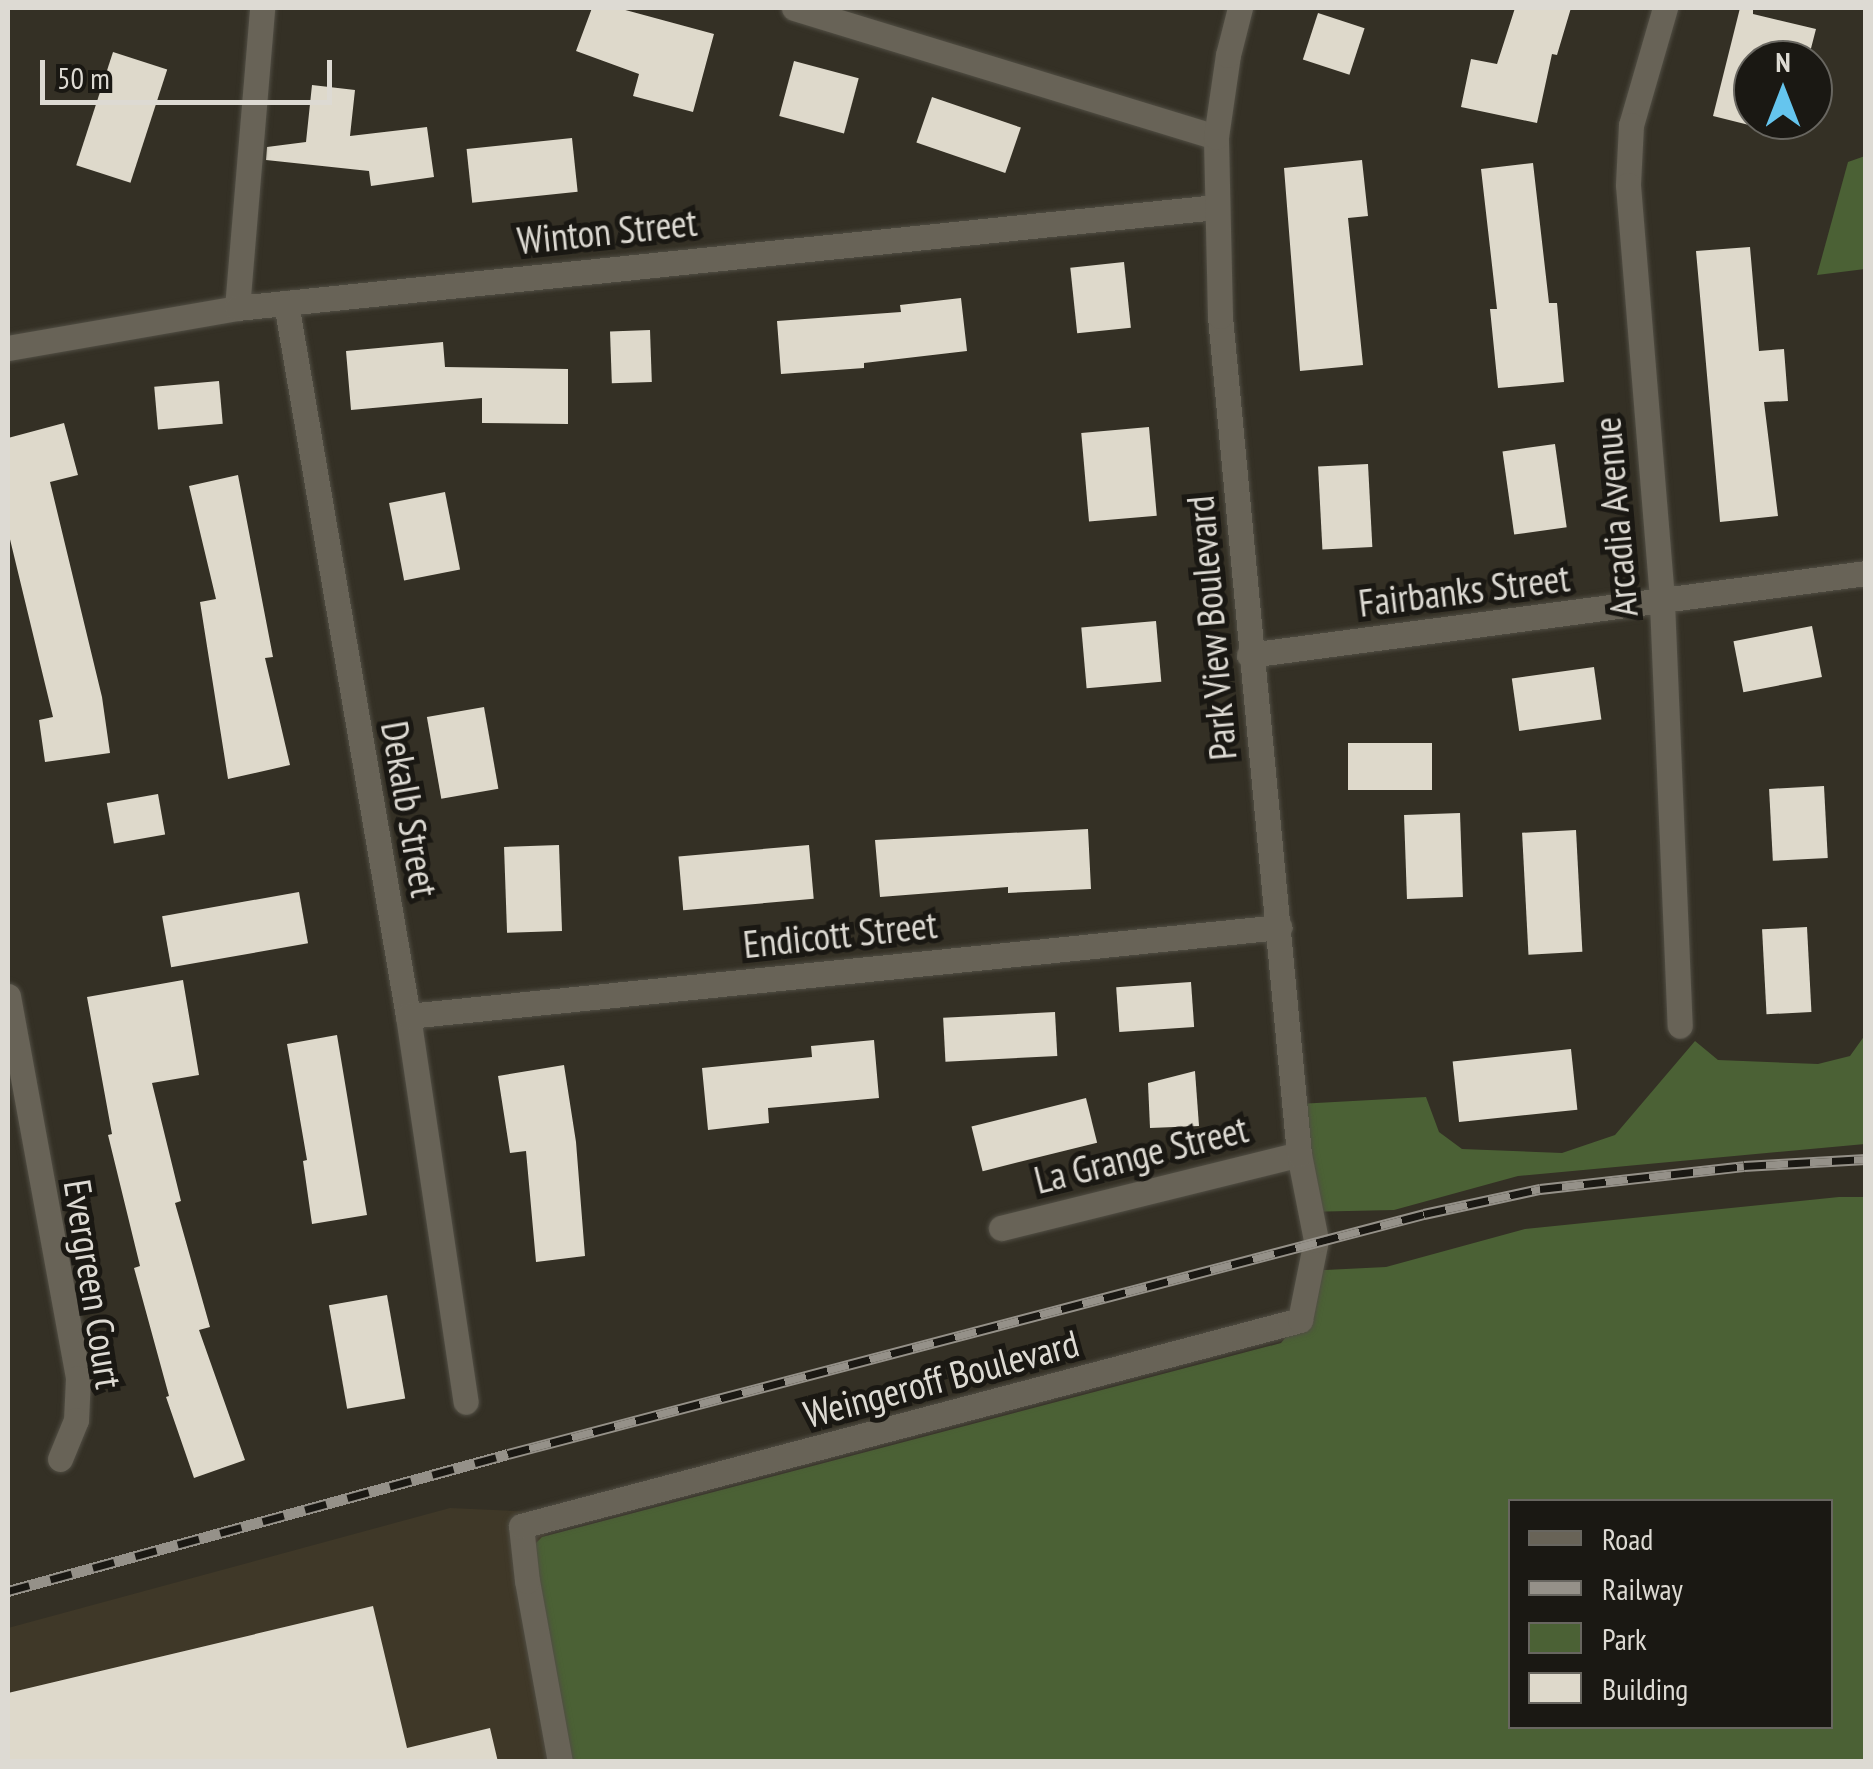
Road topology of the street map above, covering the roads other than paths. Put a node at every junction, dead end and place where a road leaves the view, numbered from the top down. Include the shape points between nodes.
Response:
1 (262, 8) edge
2 (794, 8) edge
3 (1240, 8) edge
4 (1665, 8) edge
5 (1216, 137) junction
6 (1216, 207) junction
7 (286, 304) junction
8 (237, 308) junction
9 (8, 348) edge
10 (1866, 572) edge
11 (1662, 603) junction
12 (1250, 655) junction
13 (1279, 927) junction
14 (8, 996) edge
15 (408, 1016) junction
16 (1680, 1026) dead end
17 (18, 1121) edge
18 (1299, 1154) junction
19 (1001, 1228) dead end
20 (1316, 1240) joint
21 (466, 1402) dead end
22 (60, 1459) dead end
23 (560, 1762) edge

1 - 8 street
2 - 5 street
3 - 5 street, Park View Boulevard
4 - 11 street, Arcadia Avenue via 1632,125 1628,184
5 - 6 street, Park View Boulevard
6 - 7 street, Winton Street
6 - 12 street, Park View Boulevard
7 - 8 street, Winton Street
7 - 15 street, Dekalb Street
8 - 9 street, Winton Street
10 - 11 street, Fairbanks Street
11 - 12 street, Fairbanks Street
11 - 16 street, Arcadia Avenue
12 - 13 street, Park View Boulevard
13 - 15 street, Endicott Street
13 - 18 street, Park View Boulevard
14 - 17 street, Evergreen Court
15 - 21 street, Dekalb Street
17 - 22 street, Evergreen Court via 78,1378 76,1420
18 - 19 street, La Grange Street
18 - 20 street, Park View Boulevard
20 - 23 street, Weingeroff Boulevard via 1300,1320 1277,1329 522,1526

